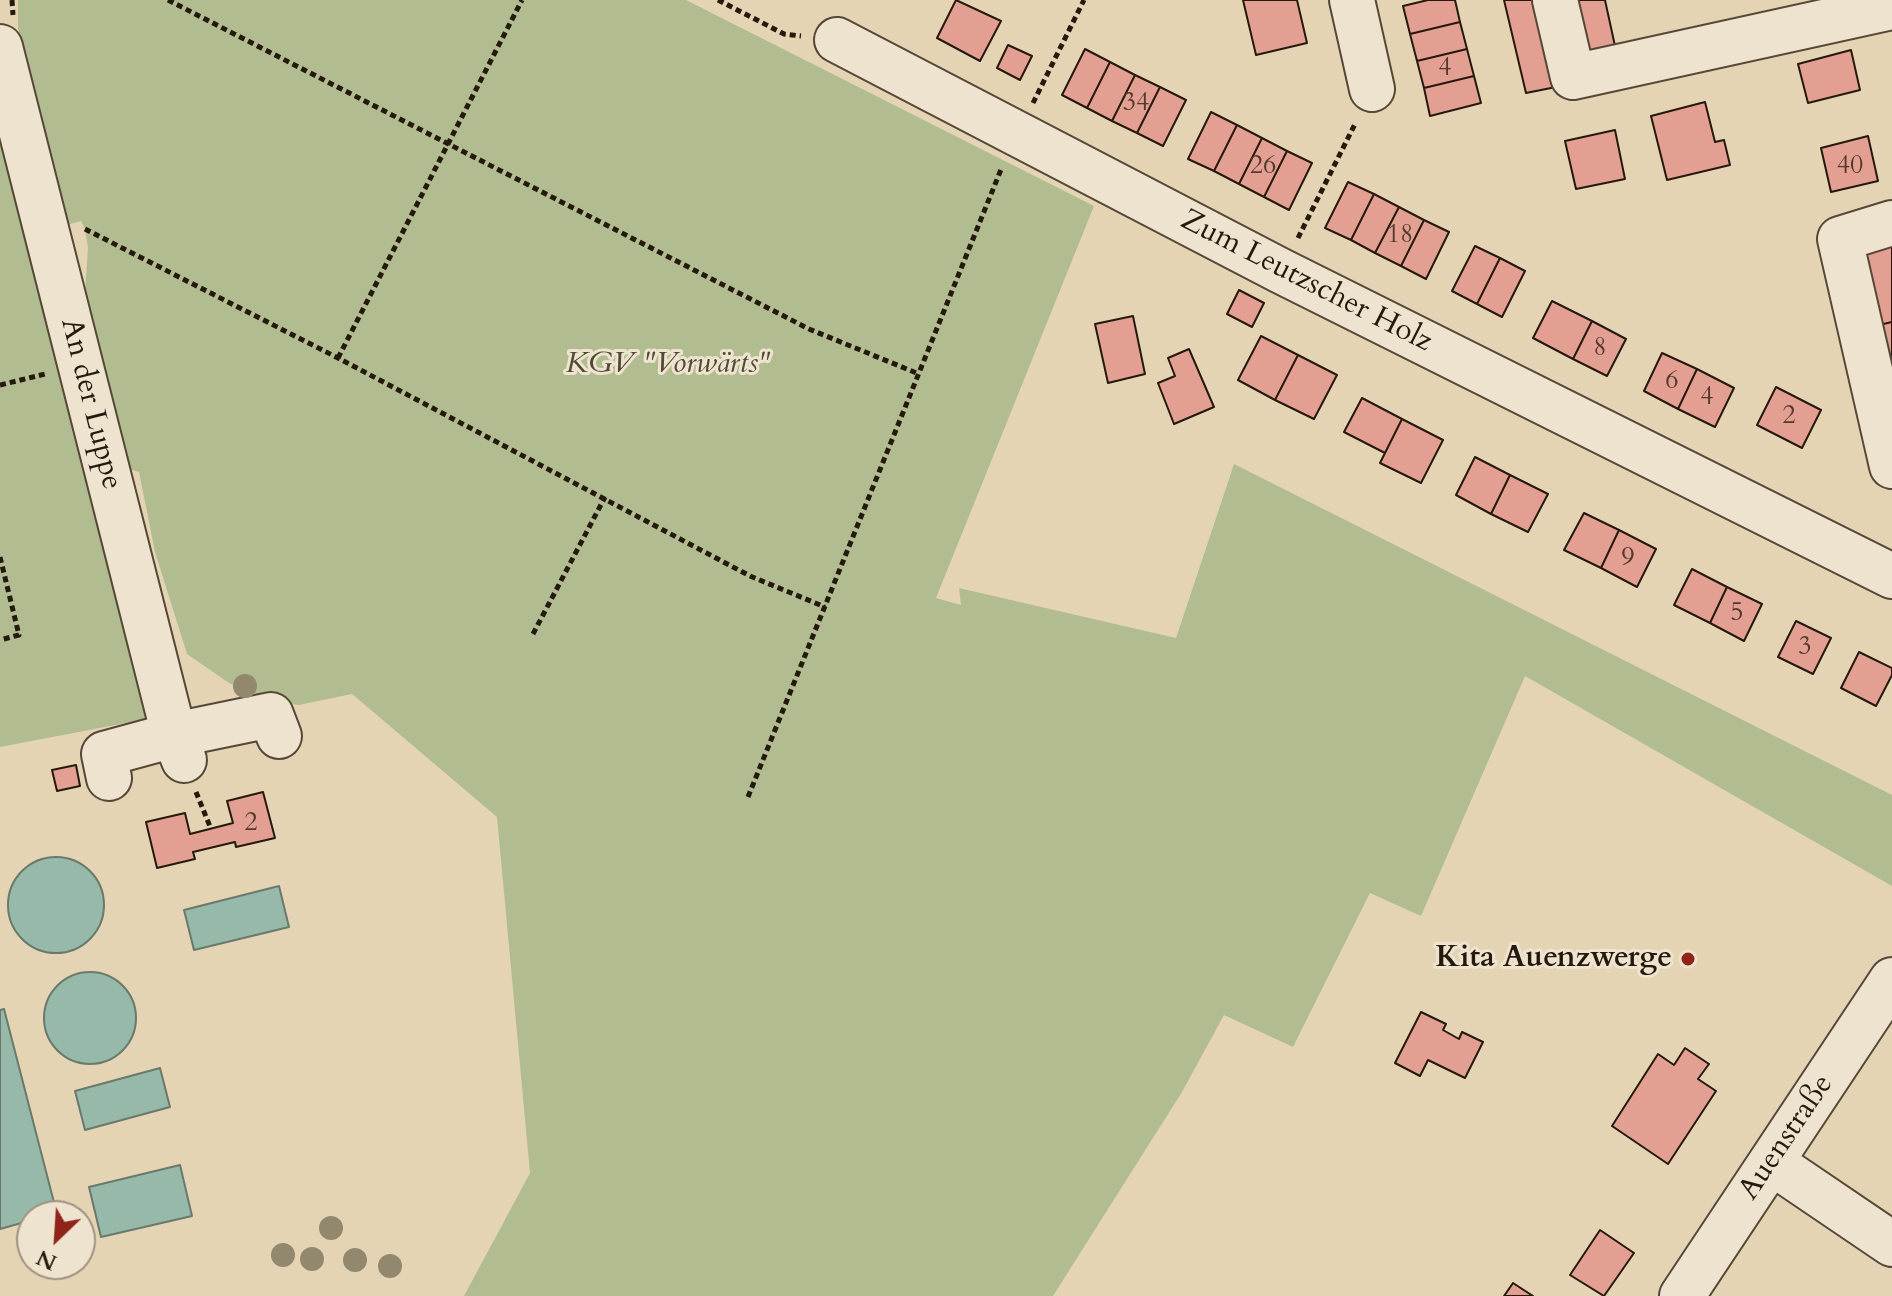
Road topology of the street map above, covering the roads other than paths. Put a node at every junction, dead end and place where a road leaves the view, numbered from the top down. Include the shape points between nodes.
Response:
1 (1352, 0) edge
2 (1555, 0) edge
3 (1892, 7) edge
4 (837, 40) road end
5 (0, 47) edge
6 (1372, 89) road end
7 (1892, 223) edge
8 (1892, 466) edge
9 (1892, 576) edge
10 (279, 736) dead end
11 (179, 747) junction
12 (109, 778) dead end
13 (1892, 980) edge
14 (1771, 1162) junction
15 (1892, 1244) edge
16 (1682, 1296) edge

1 - 6 street
2 - 3 street via 1573,77
4 - 9 street, Zum Leutzscher Holz via 1012,145 1281,271
5 - 11 street, An der Luppe
7 - 8 street via 1840,239
10 - 11 street via 271,715
11 - 12 street via 104,754
13 - 14 street, Auenstraße
14 - 15 street
14 - 16 street, Auenstraße

